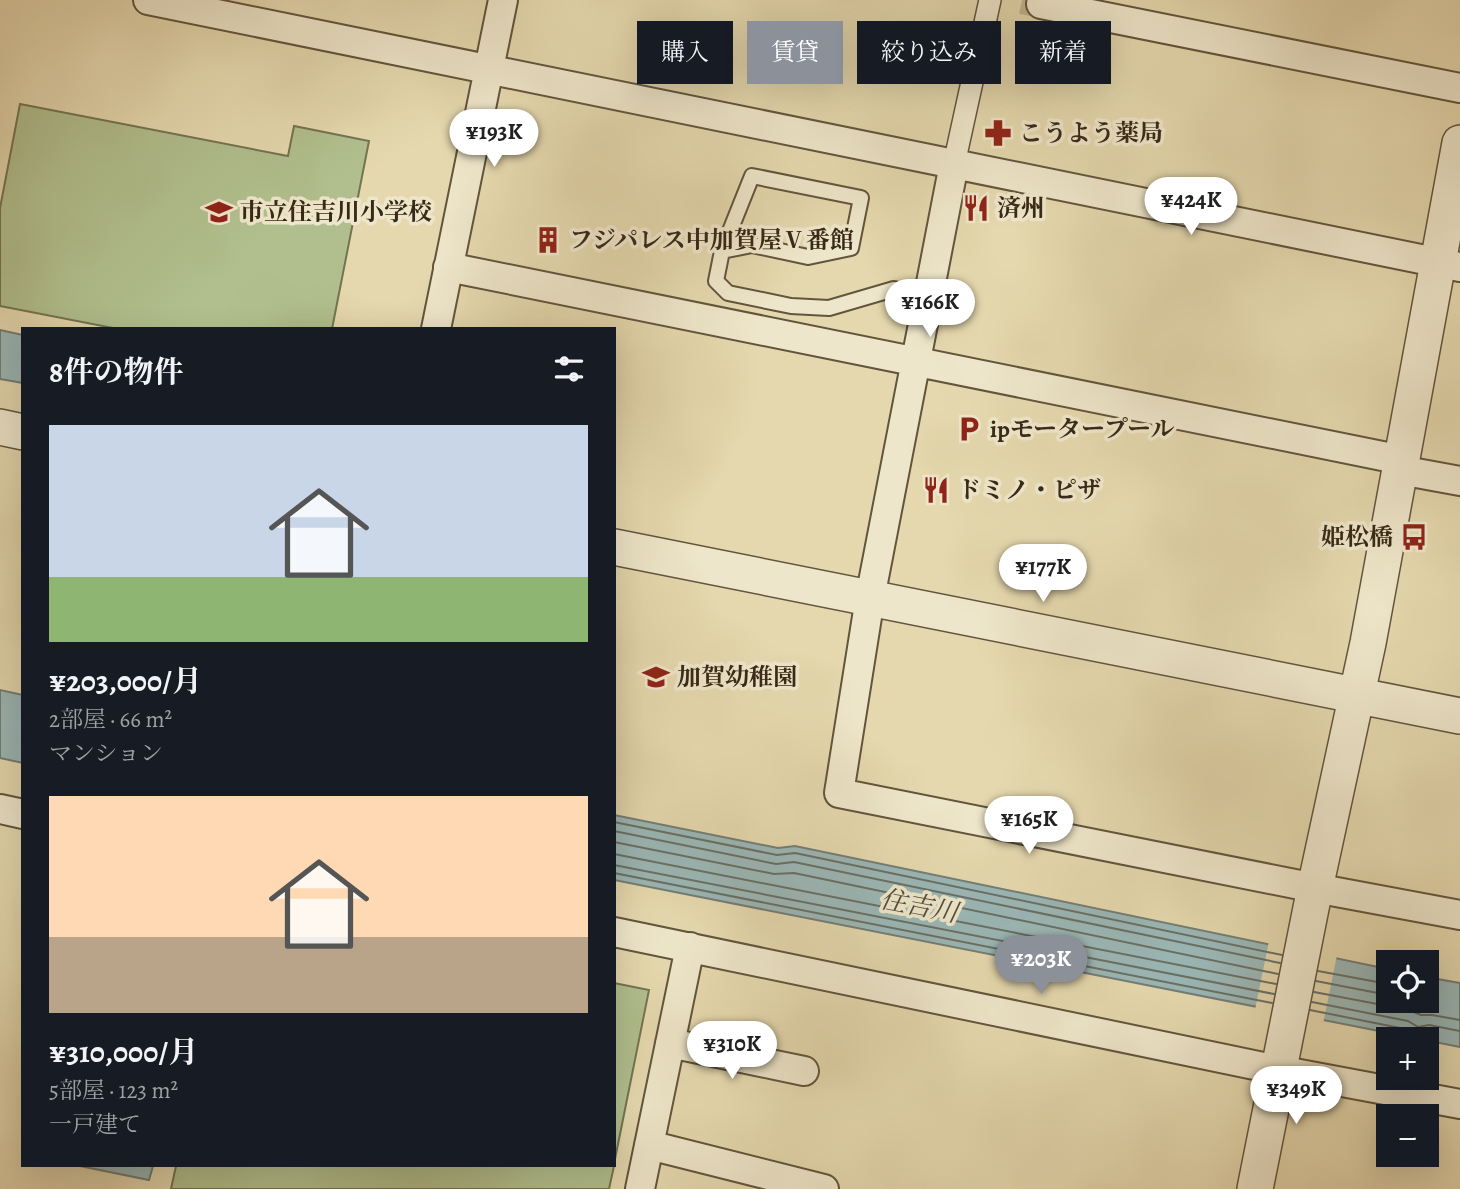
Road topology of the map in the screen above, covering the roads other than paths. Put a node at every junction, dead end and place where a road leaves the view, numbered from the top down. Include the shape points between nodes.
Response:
1 (148, 0) edge
2 (503, 0) edge
3 (990, 0) edge
4 (1041, 4) dead end
5 (489, 69) junction
6 (1460, 88) edge
7 (1460, 143) edge
8 (956, 155) junction
9 (722, 251) junction
10 (1449, 265) edge
11 (448, 267) junction
12 (928, 296) junction
13 (436, 327) edge
14 (916, 361) junction
15 (0, 427) edge
16 (21, 432) edge
17 (1401, 465) junction
18 (1460, 481) edge
19 (616, 547) edge
20 (870, 598) junction
21 (1356, 696) junction
22 (1460, 716) edge
23 (0, 809) edge
24 (21, 814) edge
25 (1313, 897) junction
26 (1460, 915) edge
27 (616, 932) edge
28 (690, 947) junction
29 (670, 1043) junction
30 (1280, 1061) junction
31 (804, 1071) dead end
32 (1460, 1104) edge
33 (649, 1145) junction
34 (777, 1183) edge
35 (640, 1189) edge
36 (824, 1189) edge
37 (1255, 1189) edge

1 - 5 street
2 - 5 street
3 - 8 street
4 - 6 street
5 - 8 street
5 - 11 street
7 - 10 street
8 - 10 street
8 - 12 street
9 - 9 lane via 752,176 861,198 851,248 808,257 752,245
9 - 12 lane via 716,281 728,293 791,306 829,308 894,289
10 - 17 street
11 - 13 street
11 - 14 street
12 - 14 street
14 - 17 street
14 - 20 street
15 - 16 street
17 - 18 street
17 - 21 street
19 - 20 street
20 - 21 street
20 - 25 street via 839,793
21 - 22 street
21 - 25 street
23 - 24 street
25 - 26 street
25 - 30 street
27 - 28 street
28 - 29 street
28 - 30 street
29 - 31 street
29 - 33 street
30 - 32 street
30 - 37 street
33 - 34 street
33 - 35 street
34 - 36 street

